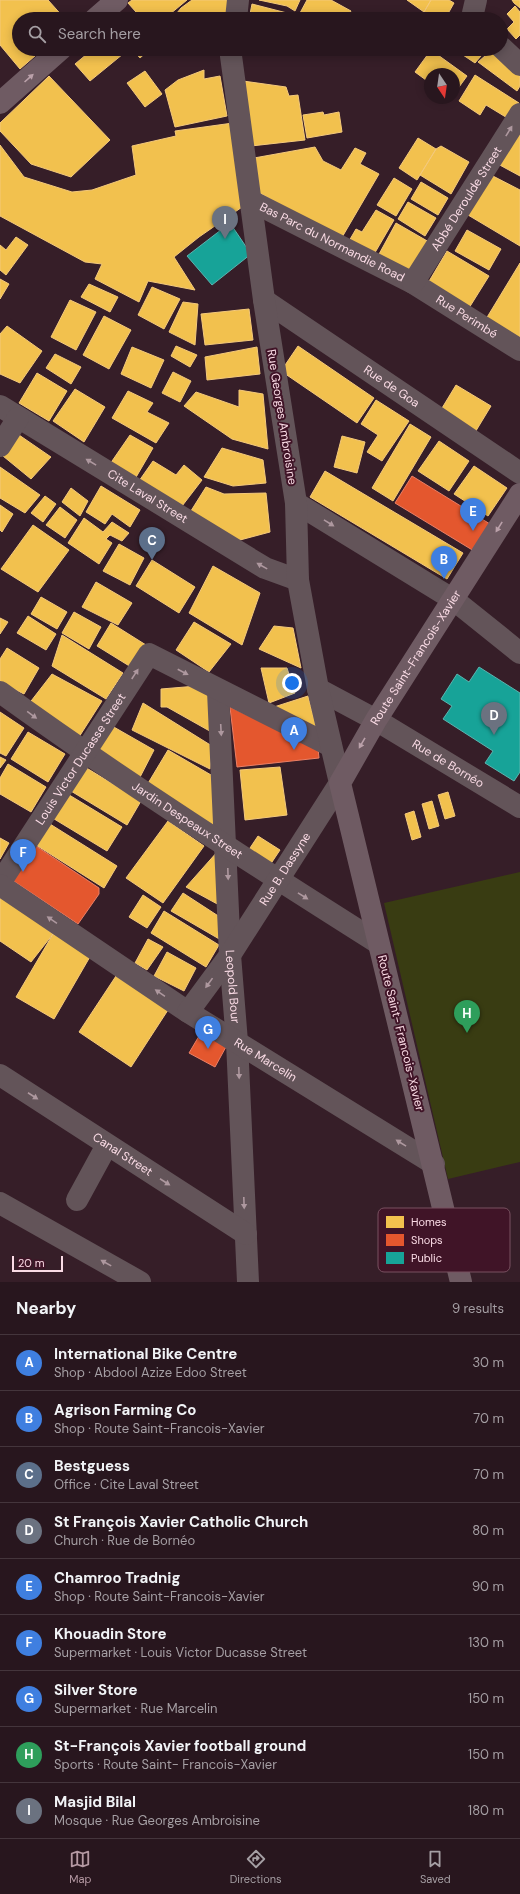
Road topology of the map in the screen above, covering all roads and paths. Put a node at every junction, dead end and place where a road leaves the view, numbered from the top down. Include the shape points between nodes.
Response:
1 (117, 0) edge
2 (238, 0) edge
3 (476, 0) edge
4 (103, 12) edge
5 (237, 12) edge
6 (473, 12) edge
7 (508, 54) edge
8 (53, 56) edge
9 (231, 56) edge
10 (520, 65) edge
11 (0, 104) edge
12 (520, 114) edge
13 (251, 201) junction
14 (413, 283) junction
15 (264, 300) junction
16 (520, 350) edge
17 (0, 406) edge
18 (18, 418) junction
19 (0, 446) edge
20 (520, 473) edge
21 (520, 494) edge
22 (296, 503) junction
23 (298, 580) junction
24 (454, 600) junction
25 (520, 653) edge
26 (318, 689) junction
27 (218, 691) junction
28 (0, 692) edge
29 (376, 720) junction
30 (331, 746) junction
31 (84, 753) junction
32 (340, 783) junction
33 (520, 807) edge
34 (227, 847) junction
35 (278, 880) junction
36 (0, 884) edge
37 (378, 943) junction
38 (230, 954) junction
39 (188, 1012) junction
40 (237, 1042) junction
41 (0, 1075) edge
42 (107, 1145) junction
43 (434, 1164) junction
44 (77, 1200) dead end
45 (0, 1204) edge
46 (444, 1208) edge
47 (246, 1234) junction
48 (459, 1272) edge
49 (140, 1282) edge
50 (248, 1282) edge
51 (461, 1282) edge

1 - 4 main road
2 - 5 street
3 - 6 street
7 - 10 street
11 -> 8 main road
9 - 13 street, Rue Georges Ambroisine
14 -> 12 street, Abbé Deroulde Street
13 - 14 street, Bas Parc du Normandie Road
13 - 15 street, Rue Georges Ambroisine
14 - 16 street, Rue Perimbé
15 - 20 street, Rue de Goa
15 - 22 street, Rue Georges Ambroisine
17 - 18 street, Cite Laval Street
18 - 19 street
23 -> 18 street, Cite Laval Street via 265,568
21 -> 24 main road, Route Saint-Francois-Xavier
22 - 23 street, Rue Georges Ambroisine
22 -> 24 street
23 - 26 street, Rue Georges Ambroisine
24 - 25 street
24 - 29 main road, Route Saint-Francois-Xavier
26 - 29 street, Rue de Bornéo
26 - 30 street, Rue Georges Ambroisine
27 - 30 street
31 -> 27 street, Louis Victor Ducasse Street via 149,654
27 -> 34 street, Leopold Bour
28 -> 31 street, Jardin Despeaux Street
29 -> 32 main road, Route Saint-Francois-Xavier
29 - 33 street, Rue de Bornéo
30 - 32 street, Rue Georges Ambroisine
31 - 34 street, Jardin Despeaux Street
31 - 36 street, Louis Victor Ducasse Street
32 - 35 street, Rue B. Dassyne
32 - 37 main road, Route Saint- Francois-Xavier
34 - 35 street, Jardin Despeaux Street
34 -> 38 street, Leopold Bour
35 -> 37 street, Jardin Despeaux Street
35 - 38 street, Rue B. Dassyne
39 -> 36 street, Rue Marcelin
37 - 43 main road, Route Saint- Francois-Xavier
38 -> 39 street, Rue B. Dassyne
38 - 40 street, Leopold Bour
39 - 40 street, Rue Marcelin
43 -> 40 street, Rue Marcelin
40 -> 47 street, Leopold Bour
41 -> 42 street, Canal Street
42 - 44 street
42 -> 47 street, Canal Street
43 - 46 main road, Route Saint- Francois-Xavier
49 -> 45 street
47 - 50 street, Leopold Bour
48 - 51 main road, Route Saint- Francois-Xavier

